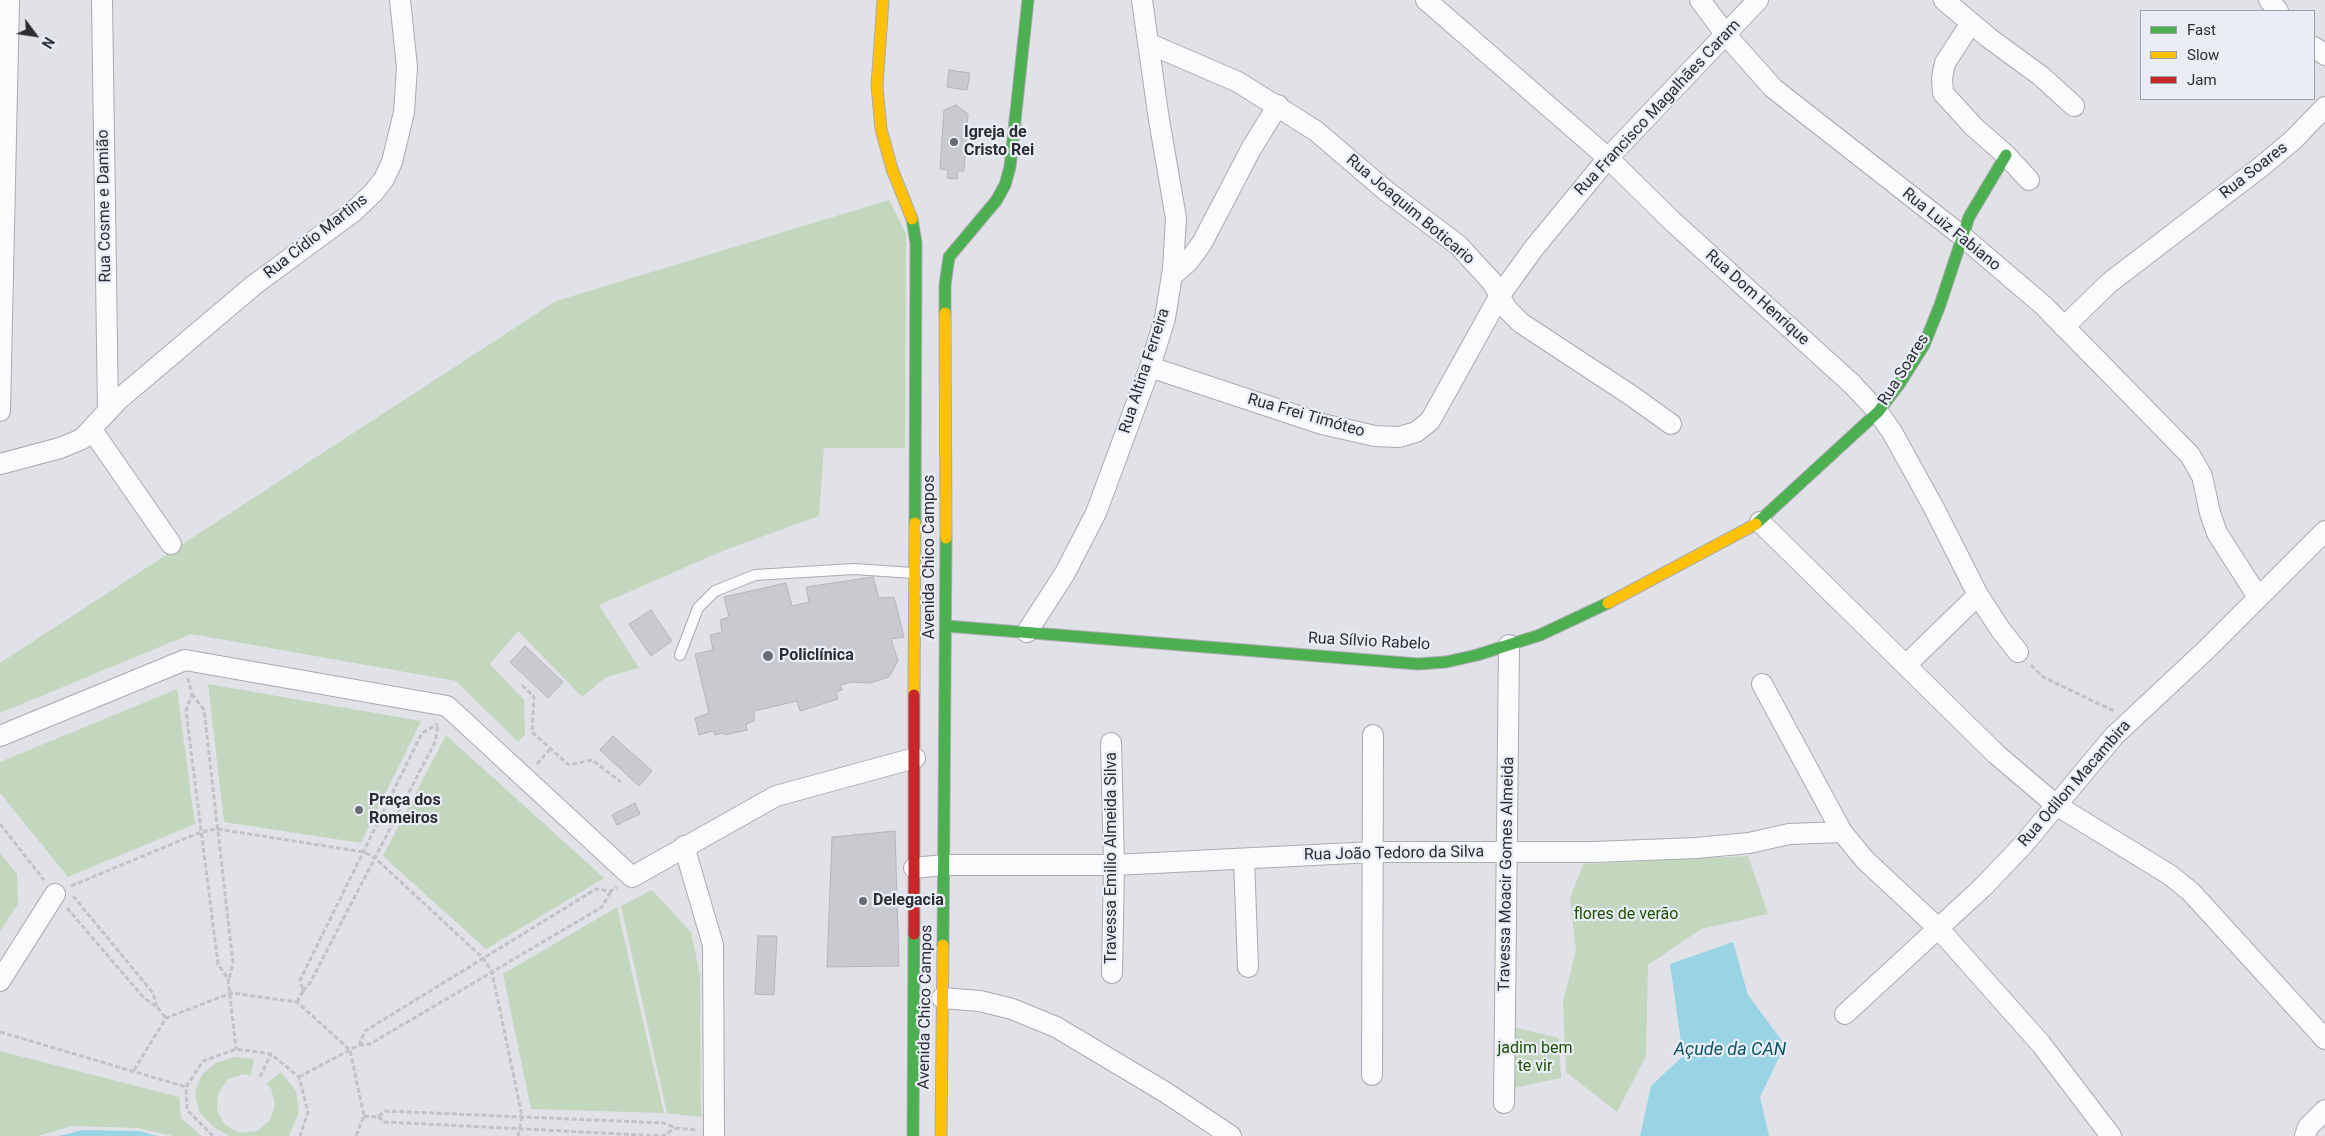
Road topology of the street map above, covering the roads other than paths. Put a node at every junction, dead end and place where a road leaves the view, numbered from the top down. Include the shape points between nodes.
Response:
1 (9, 0) edge
2 (102, 0) edge
3 (400, 0) edge
4 (883, 0) edge
5 (1028, 0) edge
6 (1142, 0) edge
7 (1426, 0) edge
8 (1700, 0) edge
9 (1758, 0) edge
10 (1944, 0) edge
11 (2269, 0) edge
12 (2277, 10) edge
13 (1971, 23) junction
14 (1726, 35) junction
15 (1150, 44) junction
16 (1278, 105) junction
17 (2074, 106) dead end
18 (2325, 107) edge
19 (2006, 155) junction
20 (1608, 158) junction
21 (2029, 180) dead end
22 (1962, 236) junction
23 (2, 245) edge
24 (1173, 275) junction
25 (1500, 295) junction
26 (2064, 327) junction
27 (1150, 367) junction
28 (1447, 394) joint
29 (0, 411) edge
30 (108, 411) junction
31 (1878, 412) junction
32 (1671, 424) dead end
33 (92, 430) junction
34 (0, 464) edge
35 (923, 470) junction
36 (946, 470) junction
37 (1760, 522) junction
38 (2325, 531) edge
39 (171, 544) dead end
40 (916, 573) junction
41 (1978, 595) junction
42 (2258, 597) junction
43 (946, 626) junction
44 (1027, 632) junction
45 (1509, 645) junction
46 (2018, 652) road end
47 (680, 655) dead end
48 (1906, 665) junction
49 (1762, 684) dead end
50 (1373, 735) dead end
51 (0, 736) edge
52 (1112, 743) dead end
53 (914, 758) junction
54 (2056, 806) junction
55 (1842, 832) junction
56 (684, 846) junction
57 (1373, 852) junction
58 (1507, 852) junction
59 (1244, 859) junction
60 (1114, 864) junction
61 (944, 865) junction
62 (914, 868) junction
63 (61, 891) road end
64 (1939, 929) junction
65 (1248, 967) dead end
66 (1112, 973) dead end
67 (0, 981) edge
68 (942, 998) junction
69 (1845, 1014) dead end
70 (2325, 1039) edge
71 (1372, 1075) dead end
72 (1504, 1103) dead end
73 (2325, 1110) edge
74 (714, 1133) edge
75 (913, 1136) edge
76 (941, 1136) edge
77 (1231, 1136) edge
78 (2111, 1136) edge
79 (2305, 1136) edge

1 - 23 street
2 - 30 street, Rua Cosme e Damião
3 - 30 street, Rua Cídio Martins via 407,84 398,142 384,179 353,212 254,285
4 - 35 street, Avenida Chico Campos via 877,86 881,129 892,169 914,224
5 - 36 street, Avenida Chico Campos via 1010,167 1005,185 996,201 949,257 947,267
6 - 15 street, Rua Altina Ferreira
7 - 20 street, Rua Dom Henrique
8 - 14 street, Rua Luiz Fabiano
9 - 14 street, Rua Francisco Magalhães Caram
10 - 13 street
11 - 12 street
13 - 17 street via 2042,76
13 - 19 street via 1945,63 1944,93 1974,127
14 - 20 street, Rua Francisco Magalhães Caram
14 - 22 street, Rua Luiz Fabiano via 1773,88
15 - 16 street, Rua Joaquim Boticario via 1238,82
15 - 24 street, Rua Altina Ferreira via 1176,218
16 - 24 street via 1202,243
16 - 25 street, Rua Joaquim Boticario via 1316,131 1385,190 1458,245
18 - 26 street, Rua Soares via 2262,166 2109,283
19 - 21 street
19 - 22 street, Rua Soares via 1968,216
20 - 25 street, Rua Francisco Magalhães Caram
20 - 31 street, Rua Dom Henrique via 1672,221 1852,384
22 - 26 street, Rua Luiz Fabiano
22 - 31 street, Rua Soares via 1924,345
23 - 29 street
24 - 27 street, Rua Altina Ferreira via 1165,318
25 - 28 street, Rua Francisco Magalhães Caram
25 - 32 street, Rua Joaquim Boticario via 1521,323
26 - 42 street, Rua Luiz Fabiano via 2198,466 2217,533
27 - 28 street, Rua Frei Timóteo via 1322,424 1375,436 1399,437 1416,432 1430,421
27 - 44 street, Rua Altina Ferreira via 1110,478 1084,538
30 - 33 street, Rua Cídio Martins
31 - 37 street, Rua Soares
31 - 41 street, Rua Dom Henrique via 1934,508
33 - 34 street, Rua Cídio Martins via 82,439 60,448
33 - 39 street
35 - 36 street
35 - 40 street, Avenida Chico Campos
36 - 43 street, Avenida Chico Campos
37 - 45 street, Rua Sílvio Rabelo via 1595,610
37 - 48 street
38 - 42 street, Rua Odilon Macambira
40 - 47 lane via 854,569 755,575 715,591 698,608
40 - 53 street, Avenida Chico Campos
41 - 46 street, Rua Dom Henrique
41 - 48 street
42 - 54 street, Rua Odilon Macambira via 2166,689 2131,718 2091,761
43 - 44 street, Rua Sílvio Rabelo
43 - 61 street, Avenida Chico Campos
44 - 45 street, Rua Sílvio Rabelo via 1418,664 1454,660
45 - 58 street, Travessa Moacir Gomes Almeida
48 - 54 street via 1996,754
49 - 55 street
50 - 57 street
51 - 56 street via 185,660 447,706 632,877
52 - 60 street, Travessa Emilio Almeida Silva
53 - 56 street via 776,796
53 - 62 street, Avenida Chico Campos
54 - 64 street, Rua Odilon Macambira via 2023,845
54 - 70 street via 2170,875 2191,892
55 - 58 street, Rua João Tedoro da Silva via 1789,834 1696,848
55 - 64 street via 1865,860
56 - 74 street via 713,945
57 - 58 street, Rua João Tedoro da Silva
57 - 59 street, Rua João Tedoro da Silva
57 - 71 street
58 - 72 street, Travessa Moacir Gomes Almeida
59 - 60 street, Rua João Tedoro da Silva
59 - 65 street
60 - 61 street, Rua João Tedoro da Silva
60 - 66 street, Travessa Emilio Almeida Silva
61 - 62 street, Rua João Tedoro da Silva
61 - 68 street, Avenida Chico Campos
62 - 75 street, Avenida Chico Campos
63 - 67 street
64 - 69 street, Rua Odilon Macambira
64 - 78 street via 2041,1044
68 - 76 street, Avenida Chico Campos
68 - 77 street via 980,1001 1012,1009 1056,1027
73 - 79 street via 2308,1126

